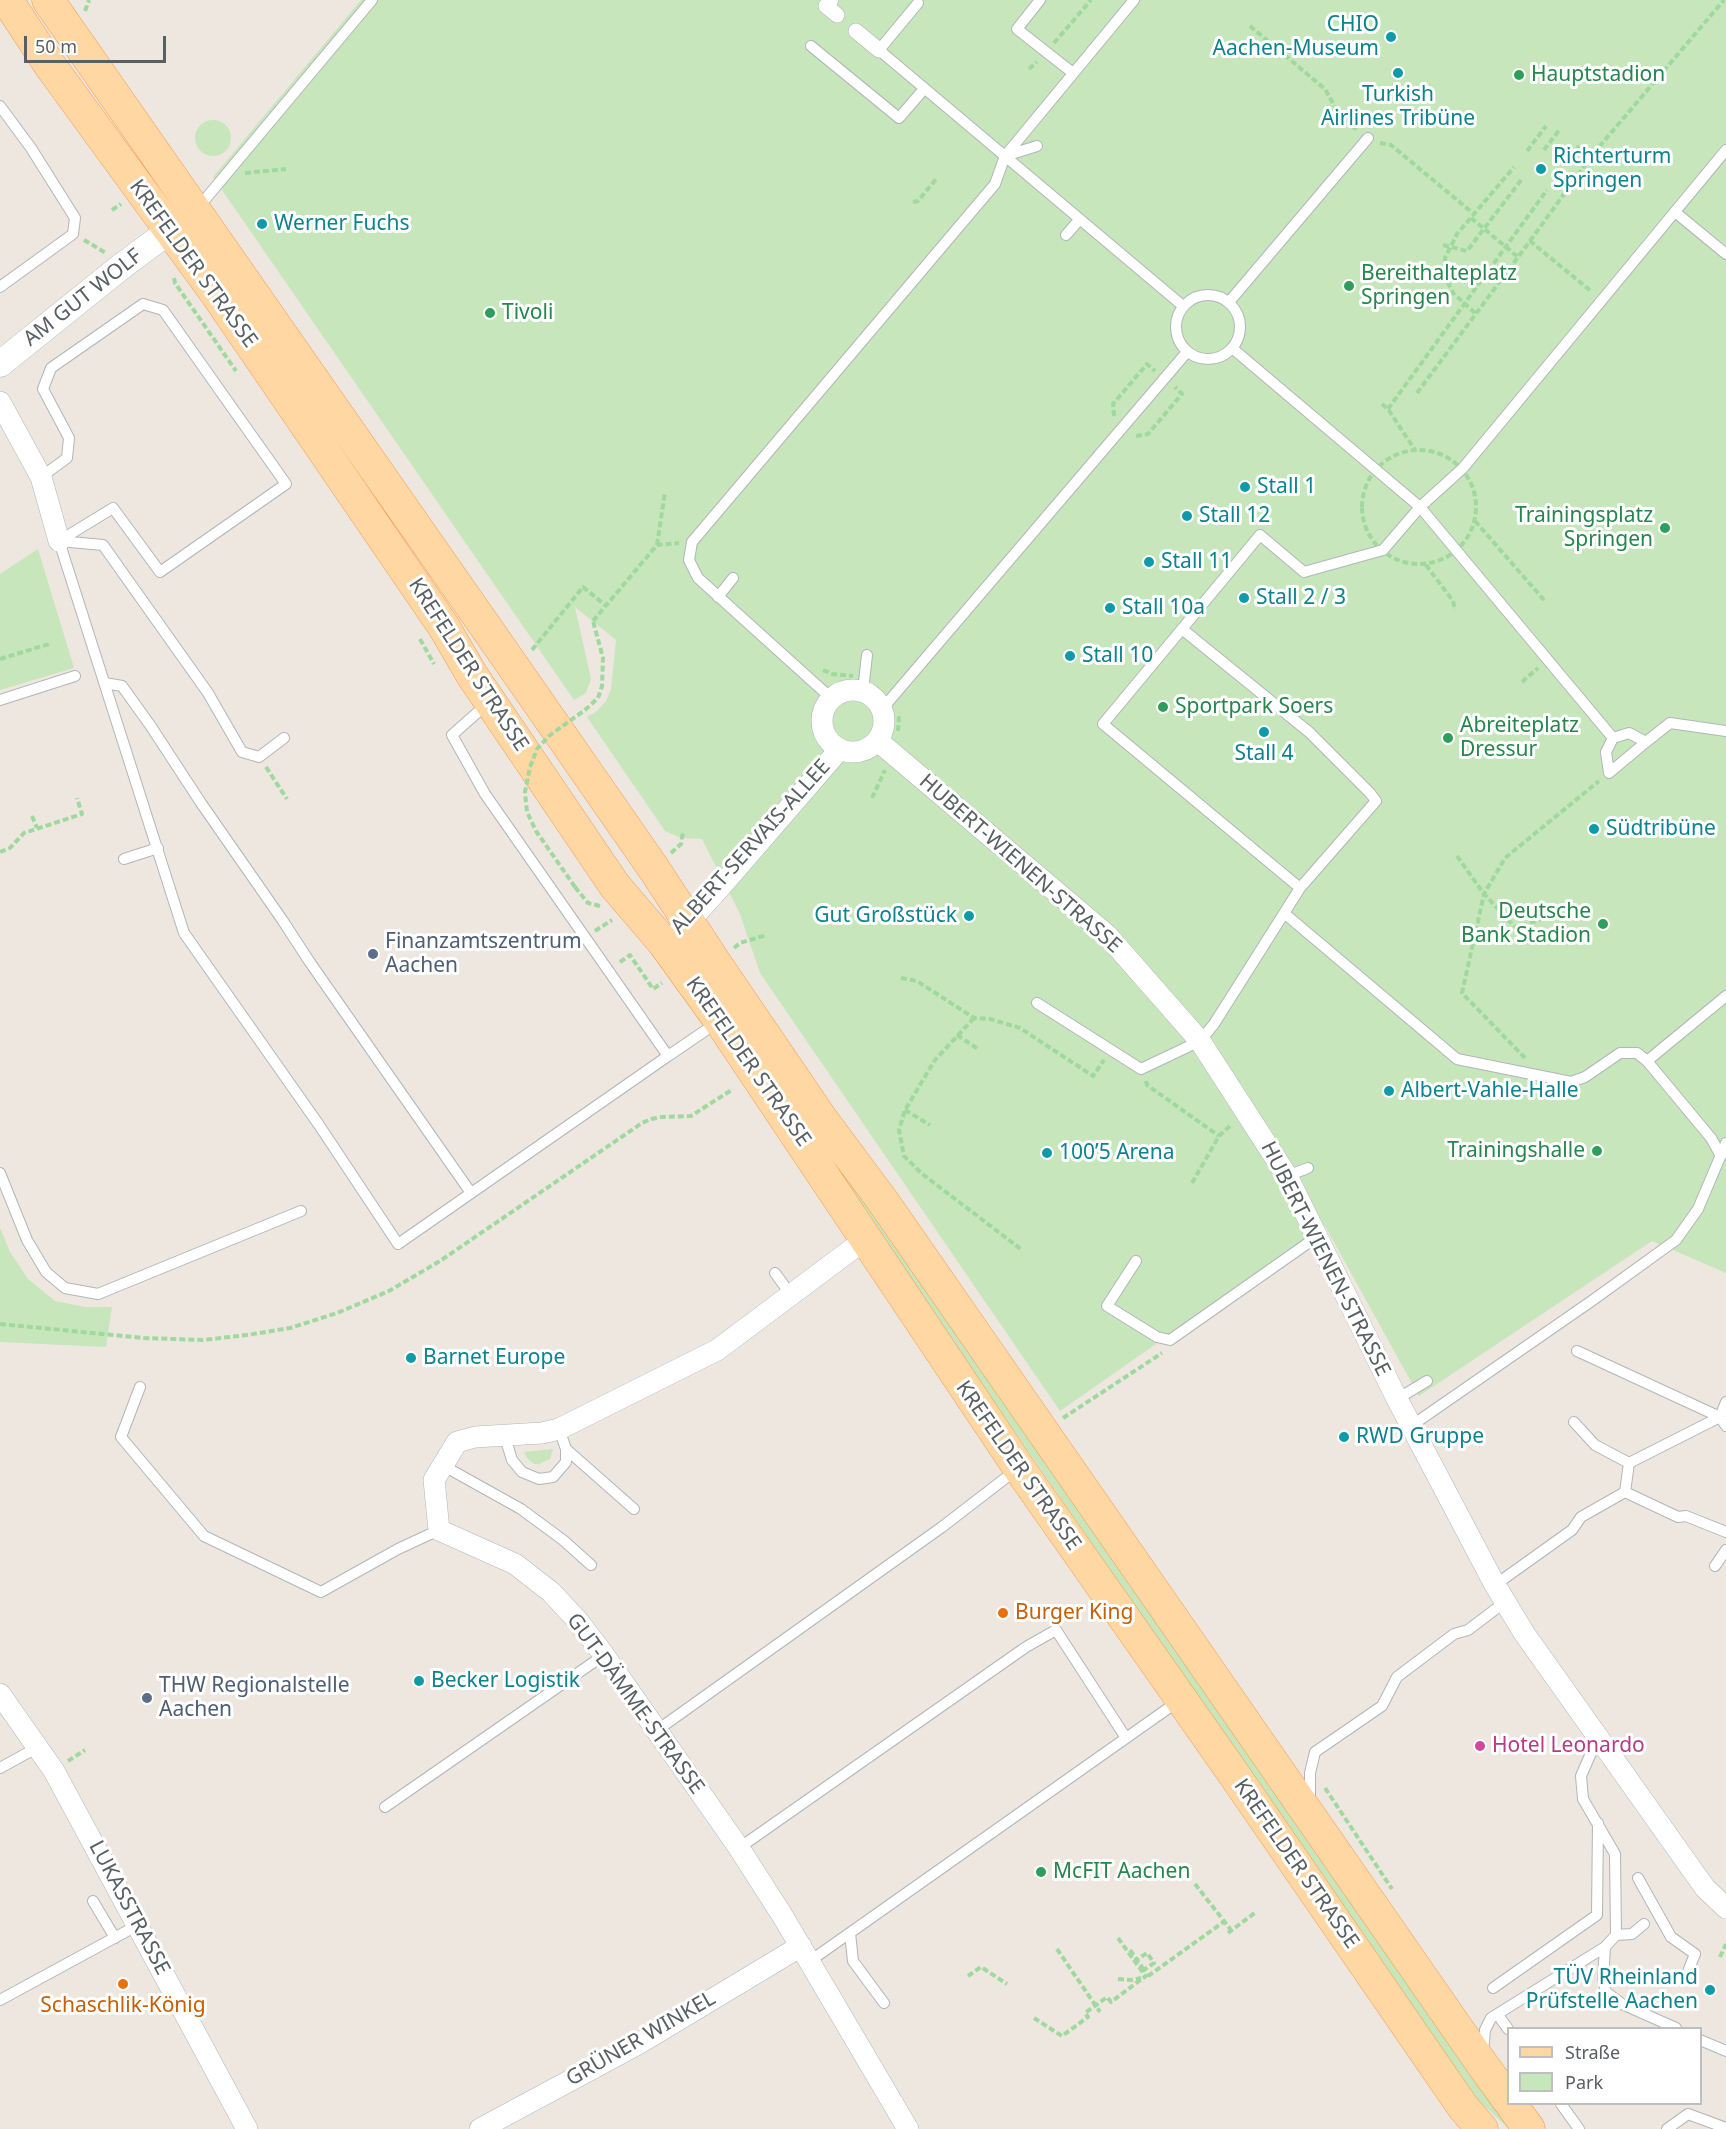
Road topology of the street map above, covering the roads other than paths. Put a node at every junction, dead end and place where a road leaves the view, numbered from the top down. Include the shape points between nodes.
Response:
1 (7, 0) edge
2 (48, 0) edge
3 (372, 0) edge
4 (1040, 0) edge
5 (1134, 0) edge
6 (918, 3) dead end
7 (855, 31) dead end
8 (810, 46) dead end
9 (879, 50) junction
10 (1073, 73) junction
11 (924, 89) junction
12 (0, 106) edge
13 (1368, 138) road end
14 (1037, 146) dead end
15 (1726, 150) edge
16 (1005, 156) junction
17 (195, 212) junction
18 (1675, 212) junction
19 (1079, 220) junction
20 (170, 231) junction
21 (1066, 236) dead end
22 (1726, 254) edge
23 (0, 287) edge
24 (1229, 302) junction
25 (1183, 306) junction
26 (1233, 348) junction
27 (1187, 352) junction
28 (0, 364) edge
29 (0, 402) edge
30 (41, 477) junction
31 (1420, 507) junction
32 (58, 542) junction
33 (734, 578) dead end
34 (718, 597) junction
35 (1182, 629) junction
36 (867, 655) dead end
37 (75, 676) dead end
38 (105, 683) junction
39 (863, 691) junction
40 (831, 698) junction
41 (0, 700) edge
42 (490, 702) junction
43 (882, 708) junction
44 (1726, 731) edge
45 (285, 738) dead end
46 (1613, 738) junction
47 (878, 741) junction
48 (1647, 742) junction
49 (839, 750) junction
50 (158, 848) junction
51 (124, 859) dead end
52 (1300, 888) junction
53 (1284, 913) junction
54 (689, 922) junction
55 (663, 942) junction
56 (1726, 996) edge
57 (1037, 1003) dead end
58 (720, 1021) junction
59 (1200, 1041) junction
60 (668, 1056) junction
61 (1647, 1061) junction
62 (1726, 1143) edge
63 (1720, 1156) junction
64 (1308, 1168) dead end
65 (1715, 1170) junction
66 (0, 1173) edge
67 (1726, 1175) edge
68 (1287, 1176) junction
69 (471, 1193) junction
70 (301, 1210) dead end
71 (1318, 1236) junction
72 (867, 1238) junction
73 (1136, 1261) dead end
74 (775, 1273) dead end
75 (791, 1295) junction
76 (1577, 1351) dead end
77 (1427, 1381) dead end
78 (140, 1388) dead end
79 (1397, 1399) junction
80 (1726, 1402) edge
81 (1574, 1422) dead end
82 (1723, 1422) edge
83 (1411, 1426) junction
84 (504, 1434) junction
85 (562, 1439) junction
86 (1629, 1463) junction
87 (442, 1465) junction
88 (1019, 1468) junction
89 (1624, 1492) junction
90 (634, 1509) dead end
91 (439, 1530) junction
92 (1726, 1532) edge
93 (1726, 1550) edge
94 (591, 1564) dead end
95 (1715, 1566) dead end
96 (1500, 1594) junction
97 (604, 1655) junction
98 (0, 1694) edge
99 (1181, 1698) junction
100 (656, 1731) junction
101 (1598, 1736) junction
102 (1126, 1738) junction
103 (38, 1747) junction
104 (0, 1768) edge
105 (385, 1807) dead end
106 (1310, 1817) junction
107 (1598, 1823) junction
108 (739, 1848) junction
109 (1638, 1878) dead end
110 (93, 1901) dead end
111 (1726, 1908) edge
112 (1644, 1924) dead end
113 (138, 1925) junction
114 (850, 1934) junction
115 (1616, 1935) junction
116 (115, 1938) junction
117 (1605, 1947) junction
118 (805, 1954) junction
119 (1685, 1978) dead end
120 (1493, 1988) dead end
121 (0, 2000) edge
122 (884, 2003) dead end
123 (1498, 2015) junction
124 (1507, 2027) edge
125 (1674, 2027) edge
126 (1702, 2040) edge
127 (1726, 2051) edge
128 (1482, 2064) junction
129 (1507, 2097) edge
130 (1512, 2105) edge
131 (1562, 2105) edge
132 (1726, 2128) edge
133 (247, 2129) edge
134 (480, 2129) edge
135 (908, 2129) edge
136 (1482, 2129) edge
137 (1529, 2129) edge
138 (1579, 2129) edge
139 (1667, 2129) edge

1 - 20 main road, KREFELDER STRASSE
2 - 17 main road, KREFELDER STRASSE
3 - 17 lane
4 - 10 lane via 1017,29
5 - 10 lane
6 - 9 lane
7 - 9 street
8 - 11 lane via 899,118
9 - 11 lane
10 - 16 lane
11 - 16 lane
12 - 23 lane via 75,218 73,234
13 - 24 lane
14 - 16 lane
15 - 18 lane
16 - 19 lane
16 - 34 lane via 995,184 692,542 689,560 698,578
17 - 20 street, AM GUT WOLF
17 - 54 main road, KREFELDER STRASSE
18 - 22 lane
18 - 31 lane via 1463,468
19 - 21 lane
19 - 25 lane
20 - 28 street, AM GUT WOLF
20 - 42 main road, KREFELDER STRASSE via 444,627
24 - 25 lane via 1204,295
24 - 26 lane via 1241,321 1240,335
25 - 27 lane via 1175,329
26 - 27 lane via 1212,359
26 - 31 lane
27 - 43 lane
29 - 30 street
30 - 32 street
30 - 32 lane via 67,458 69,438 43,389 51,368 143,304 163,310 286,484 160,572 113,508
31 - 35 lane via 1383,550 1304,572 1260,535
31 - 46 lane
32 - 38 lane
32 - 45 lane via 103,545 208,693 242,752 259,757
33 - 34 lane
34 - 40 lane
35 - 52 lane via 1309,732 1376,801
35 - 52 lane via 1103,724
36 - 39 lane
37 - 41 lane
38 - 50 lane
38 - 69 lane via 122,686 150,725
39 - 40 street via 846,690
39 - 43 street via 875,697
40 - 49 street via 823,711 821,726 827,740
42 - 55 main road, KREFELDER STRASSE via 619,891
42 - 60 lane via 452,735 485,794
43 - 47 street via 885,726
44 - 48 lane via 1670,723
46 - 48 lane via 1629,732
46 - 48 lane via 1606,752 1609,773
47 - 49 street via 867,751 853,754
47 - 59 street, HUBERT-WIENEN-STRASSE via 1107,935
49 - 54 street, ALBERT-SERVAIS-ALLEE
50 - 51 lane
50 - 69 lane via 184,933 398,1244
52 - 53 lane
53 - 59 lane
53 - 61 lane via 1457,1059 1570,1082 1586,1077 1620,1053 1637,1053
54 - 55 street, ALBERT-SERVAIS-ALLEE
54 - 106 main road, KREFELDER STRASSE via 821,1118 889,1209
55 - 58 main road, KREFELDER STRASSE
56 - 61 lane
57 - 59 lane via 1141,1070
58 - 60 lane
58 - 72 main road, KREFELDER STRASSE
59 - 68 street, HUBERT-WIENEN-STRASSE
60 - 69 lane
61 - 63 lane via 1711,1138
62 - 63 lane
63 - 65 lane
64 - 68 lane
65 - 67 lane
65 - 83 lane via 1698,1209 1676,1240
66 - 70 lane via 27,1240 46,1272 65,1288 98,1294
68 - 71 street, HUBERT-WIENEN-STRASSE
71 - 73 lane via 1170,1340 1157,1337 1107,1306
71 - 79 street, HUBERT-WIENEN-STRASSE
72 - 75 street
72 - 88 main road, KREFELDER STRASSE
74 - 75 lane
75 - 85 street via 717,1350
76 - 82 lane
77 - 79 lane
78 - 91 lane via 121,1437 204,1536 321,1592
79 - 83 street, HUBERT-WIENEN-STRASSE
80 - 82 lane
81 - 86 lane via 1595,1445
82 - 86 lane
83 - 96 street, HUBERT-WIENEN-STRASSE
84 - 85 street via 542,1433
84 - 85 lane via 512,1460 522,1472 539,1479 553,1477 566,1462
84 - 87 street via 457,1442
85 - 90 lane
86 - 89 lane
87 - 91 street via 434,1480
87 - 94 lane via 521,1509
88 - 99 main road, KREFELDER STRASSE
88 - 100 lane
89 - 92 lane via 1678,1517 1686,1516
89 - 96 lane via 1581,1517 1572,1530
91 - 97 street, GUT-DÄMME-STRASSE via 515,1564 551,1592
93 - 95 lane
96 - 101 street, HUBERT-WIENEN-STRASSE
96 - 106 lane via 1468,1630 1454,1634 1397,1677 1382,1706 1315,1752 1310,1773
97 - 100 street, GUT-DÄMME-STRASSE
97 - 105 lane
98 - 103 street, LUKASSTRASSE
99 - 102 lane
99 - 136 main road, KREFELDER STRASSE
100 - 108 street, GUT-DÄMME-STRASSE
101 - 107 lane via 1581,1776 1583,1799
101 - 111 street, HUBERT-WIENEN-STRASSE via 1705,1888
102 - 108 lane via 1056,1630
102 - 114 lane
103 - 104 lane
103 - 113 street, LUKASSTRASSE
106 - 128 main road, KREFELDER STRASSE
107 - 115 lane via 1615,1854
107 - 120 lane via 1597,1915
108 - 118 street, GUT-DÄMME-STRASSE
109 - 119 lane via 1671,1937 1695,1954
110 - 116 lane
112 - 115 lane via 1632,1934
113 - 116 lane
113 - 133 street, LUKASSTRASSE
114 - 118 lane
114 - 122 lane via 853,1960
115 - 117 lane
116 - 121 lane
117 - 123 lane
117 - 125 lane via 1606,1992 1622,2004
118 - 134 street, GRÜNER WINKEL
118 - 135 street, GUT-DÄMME-STRASSE
123 - 124 lane
123 - 128 lane via 1491,2018 1485,2030
126 - 127 lane
128 - 129 main road, KREFELDER STRASSE
130 - 137 main road
131 - 138 lane
132 - 139 lane via 1688,2114

